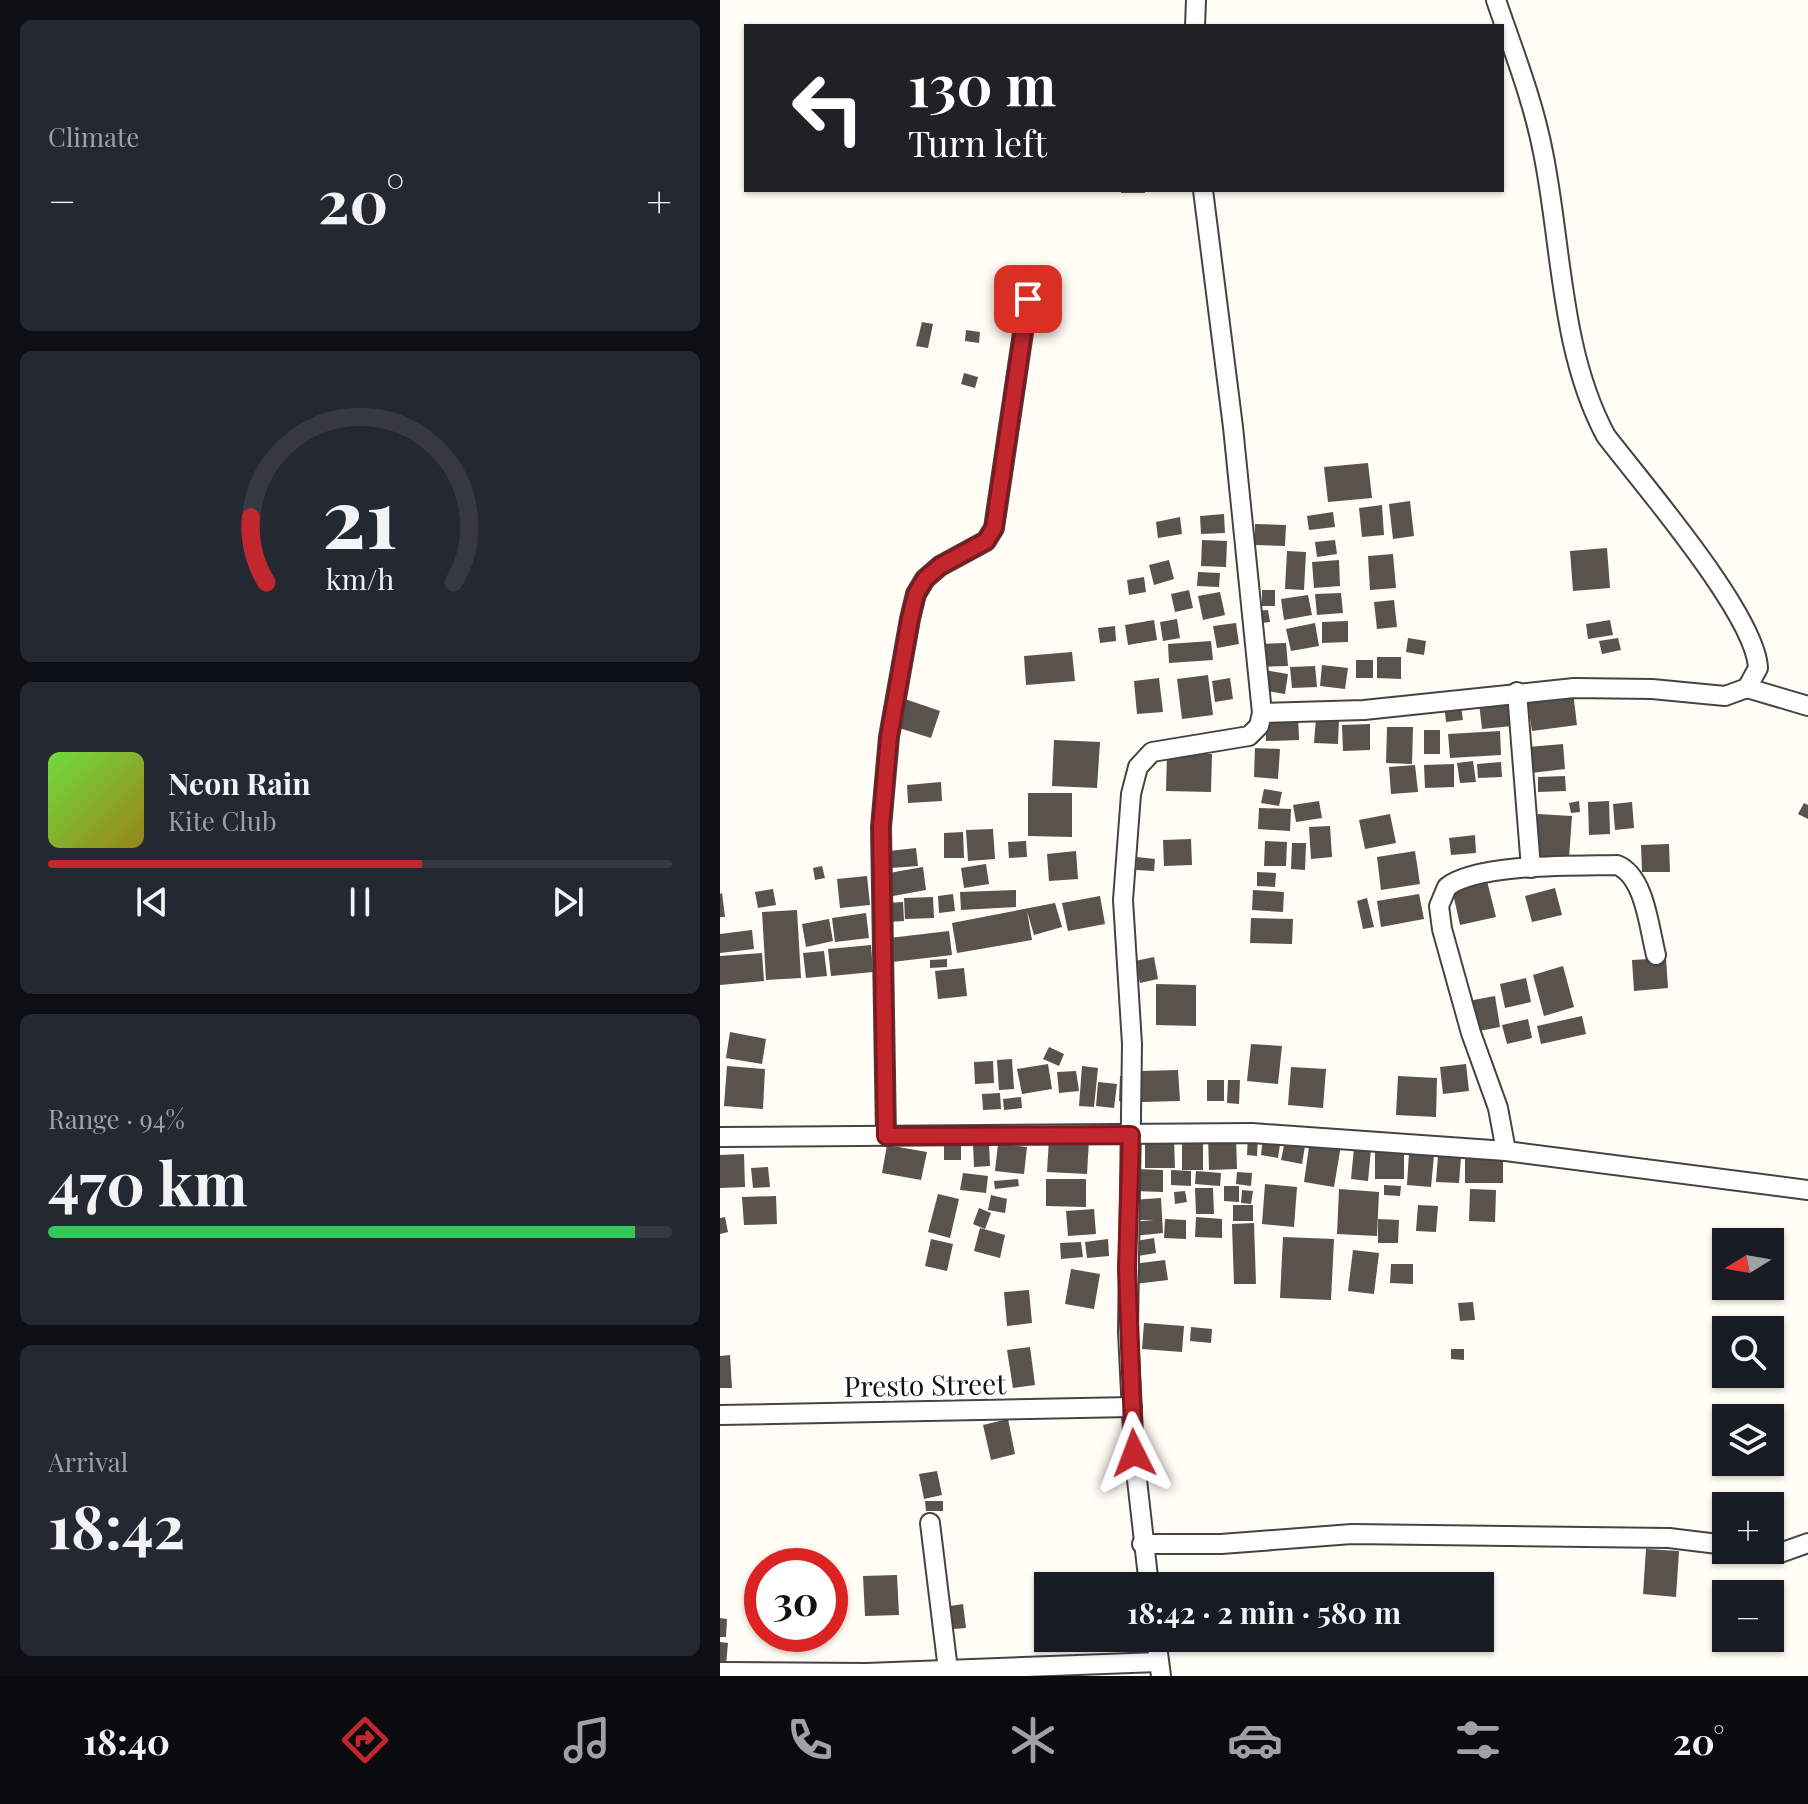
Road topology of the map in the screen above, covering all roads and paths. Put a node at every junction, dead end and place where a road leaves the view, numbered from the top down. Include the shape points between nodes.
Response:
1 (1196, 0) edge
2 (1496, 0) edge
3 (1195, 24) edge
4 (1503, 24) edge
5 (1504, 26) edge
6 (1203, 192) edge
7 (1028, 299) dead end
8 (1747, 688) junction
9 (1517, 692) junction
10 (1808, 706) edge
11 (1262, 713) junction
12 (1531, 868) junction
13 (1656, 955) dead end
14 (1131, 1135) junction
15 (886, 1136) junction
16 (720, 1137) edge
17 (1506, 1151) junction
18 (1808, 1190) edge
19 (1132, 1407) junction
20 (720, 1415) edge
21 (930, 1523) dead end
22 (1712, 1543) edge
23 (1808, 1543) edge
24 (1142, 1544) junction
25 (1784, 1552) edge
26 (1147, 1572) edge
27 (1159, 1669) edge
28 (948, 1670) junction
29 (720, 1672) edge

1 - 3 street
2 - 4 street
5 - 8 street via 1543,151 1580,374 1592,410 1699,557 1753,643 1758,668
6 - 11 street
7 - 15 street via 994,528 986,541 940,566 916,594 889,737 881,827
8 - 9 street via 1725,696 1652,689
8 - 10 street
9 - 11 street via 1364,710
9 - 12 street
11 - 14 street via 1249,736 1152,752 1133,779 1123,900 1132,1044
12 - 13 street via 1625,868 1636,881
12 - 17 street via 1455,881 1439,906
14 - 15 street
14 - 17 street via 1252,1133
14 - 19 street via 1127,1268
15 - 16 street
17 - 18 street
19 - 20 street, Presto Street
19 - 24 street
21 - 28 street
22 - 24 street via 1669,1538 1352,1534
23 - 25 street
24 - 26 street
27 - 28 street
28 - 29 street

